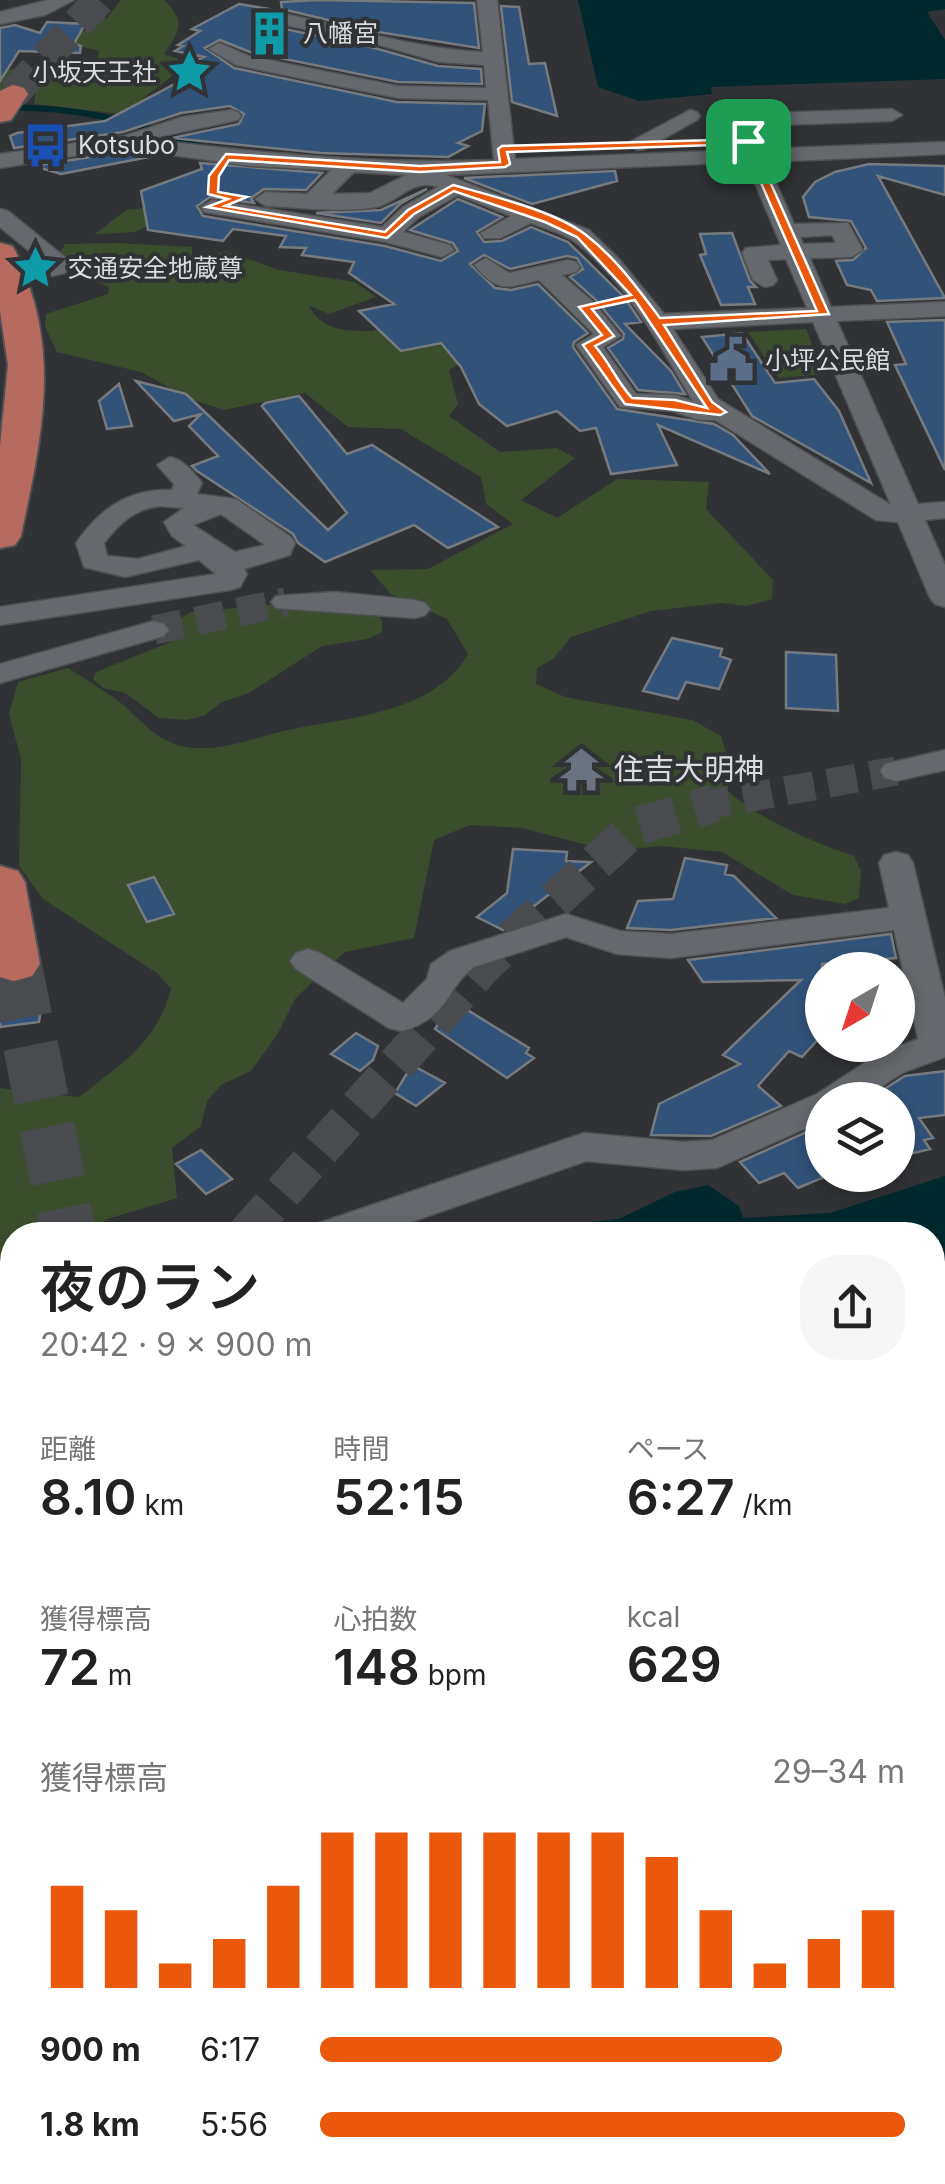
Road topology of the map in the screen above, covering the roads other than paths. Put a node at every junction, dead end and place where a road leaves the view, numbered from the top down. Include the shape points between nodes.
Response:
1 (18, 0) edge
2 (64, 0) edge
3 (488, 0) edge
4 (42, 7) junction
5 (272, 17) dead end
6 (0, 18) edge
7 (219, 49) dead end
8 (493, 60) junction
9 (810, 90) dead end
10 (496, 94) junction
11 (231, 116) dead end
12 (690, 116) dead end
13 (892, 116) dead end
14 (824, 117) junction
15 (945, 134) edge
16 (122, 142) junction
17 (637, 144) junction
18 (751, 148) junction
19 (945, 148) edge
20 (504, 157) junction
21 (0, 161) edge
22 (348, 165) junction
23 (218, 172) junction
24 (422, 173) junction
25 (453, 188) junction
26 (242, 197) junction
27 (313, 201) junction
28 (533, 214) junction
29 (0, 216) edge
30 (492, 233) dead end
31 (387, 235) junction
32 (792, 242) junction
33 (442, 250) dead end
34 (600, 261) dead end
35 (486, 265) dead end
36 (5, 266) edge
37 (546, 274) junction
38 (765, 280) dead end
39 (638, 297) junction
40 (584, 307) junction
41 (945, 309) edge
42 (824, 314) junction
43 (657, 322) junction
44 (720, 412) junction
45 (170, 466) dead end
46 (945, 510) edge
47 (908, 512) junction
48 (0, 536) edge
49 (945, 598) edge
50 (286, 602) tunnel mouth
51 (415, 609) dead end
52 (0, 616) edge
53 (154, 630) tunnel mouth
54 (0, 674) edge
55 (945, 760) edge
56 (896, 771) tunnel mouth
57 (896, 864) dead end
58 (0, 882) edge
59 (906, 917) junction
60 (308, 962) dead end
61 (14, 964) tunnel mouth
62 (941, 1044) edge
63 (860, 1082) edge
64 (805, 1114) edge
65 (368, 1222) edge

1 - 4 street
2 - 4 street
3 - 8 street
4 - 6 street
5 - 8 street via 439,56
7 - 10 street via 243,60 398,92
8 - 10 street
9 - 14 street
10 - 20 street
11 - 16 street
12 - 17 street
13 - 14 street
14 - 18 street via 738,120
15 - 18 street
16 - 21 street
16 - 23 street
17 - 18 street
17 - 20 street
18 - 19 street
18 - 20 street
18 - 32 street
20 - 24 street
22 - 23 street
22 - 24 street
22 - 27 street
23 - 26 street via 212,194
24 - 25 street
24 - 27 street via 375,200
25 - 28 street
25 - 31 street
26 - 27 street
26 - 31 street via 212,207
28 - 30 street
28 - 39 street via 581,235
29 - 36 street via 58,263 48,273
31 - 33 street
32 - 38 street via 754,253
32 - 42 street
34 - 37 street
35 - 37 street via 504,280
36 - 48 highway via 28,352 29,397
37 - 40 street
39 - 40 street
39 - 43 street
40 - 44 street via 609,336 588,345 629,402
41 - 42 street
42 - 43 street
42 - 47 street
43 - 44 street via 708,404
44 - 47 street via 886,514
45 - 52 street via 188,482 195,503 158,499 118,510 90,543 94,561 114,570 144,569 205,551 233,574 230,581
46 - 47 street
47 - 49 street
50 - 51 street
53 - 54 street
55 - 56 street
57 - 59 street
58 - 61 highway
59 - 60 street via 657,946 617,942 566,925 462,959 444,972 446,981 430,1000 402,1019
59 - 62 street
62 - 63 street
64 - 65 street via 717,1154 584,1148

